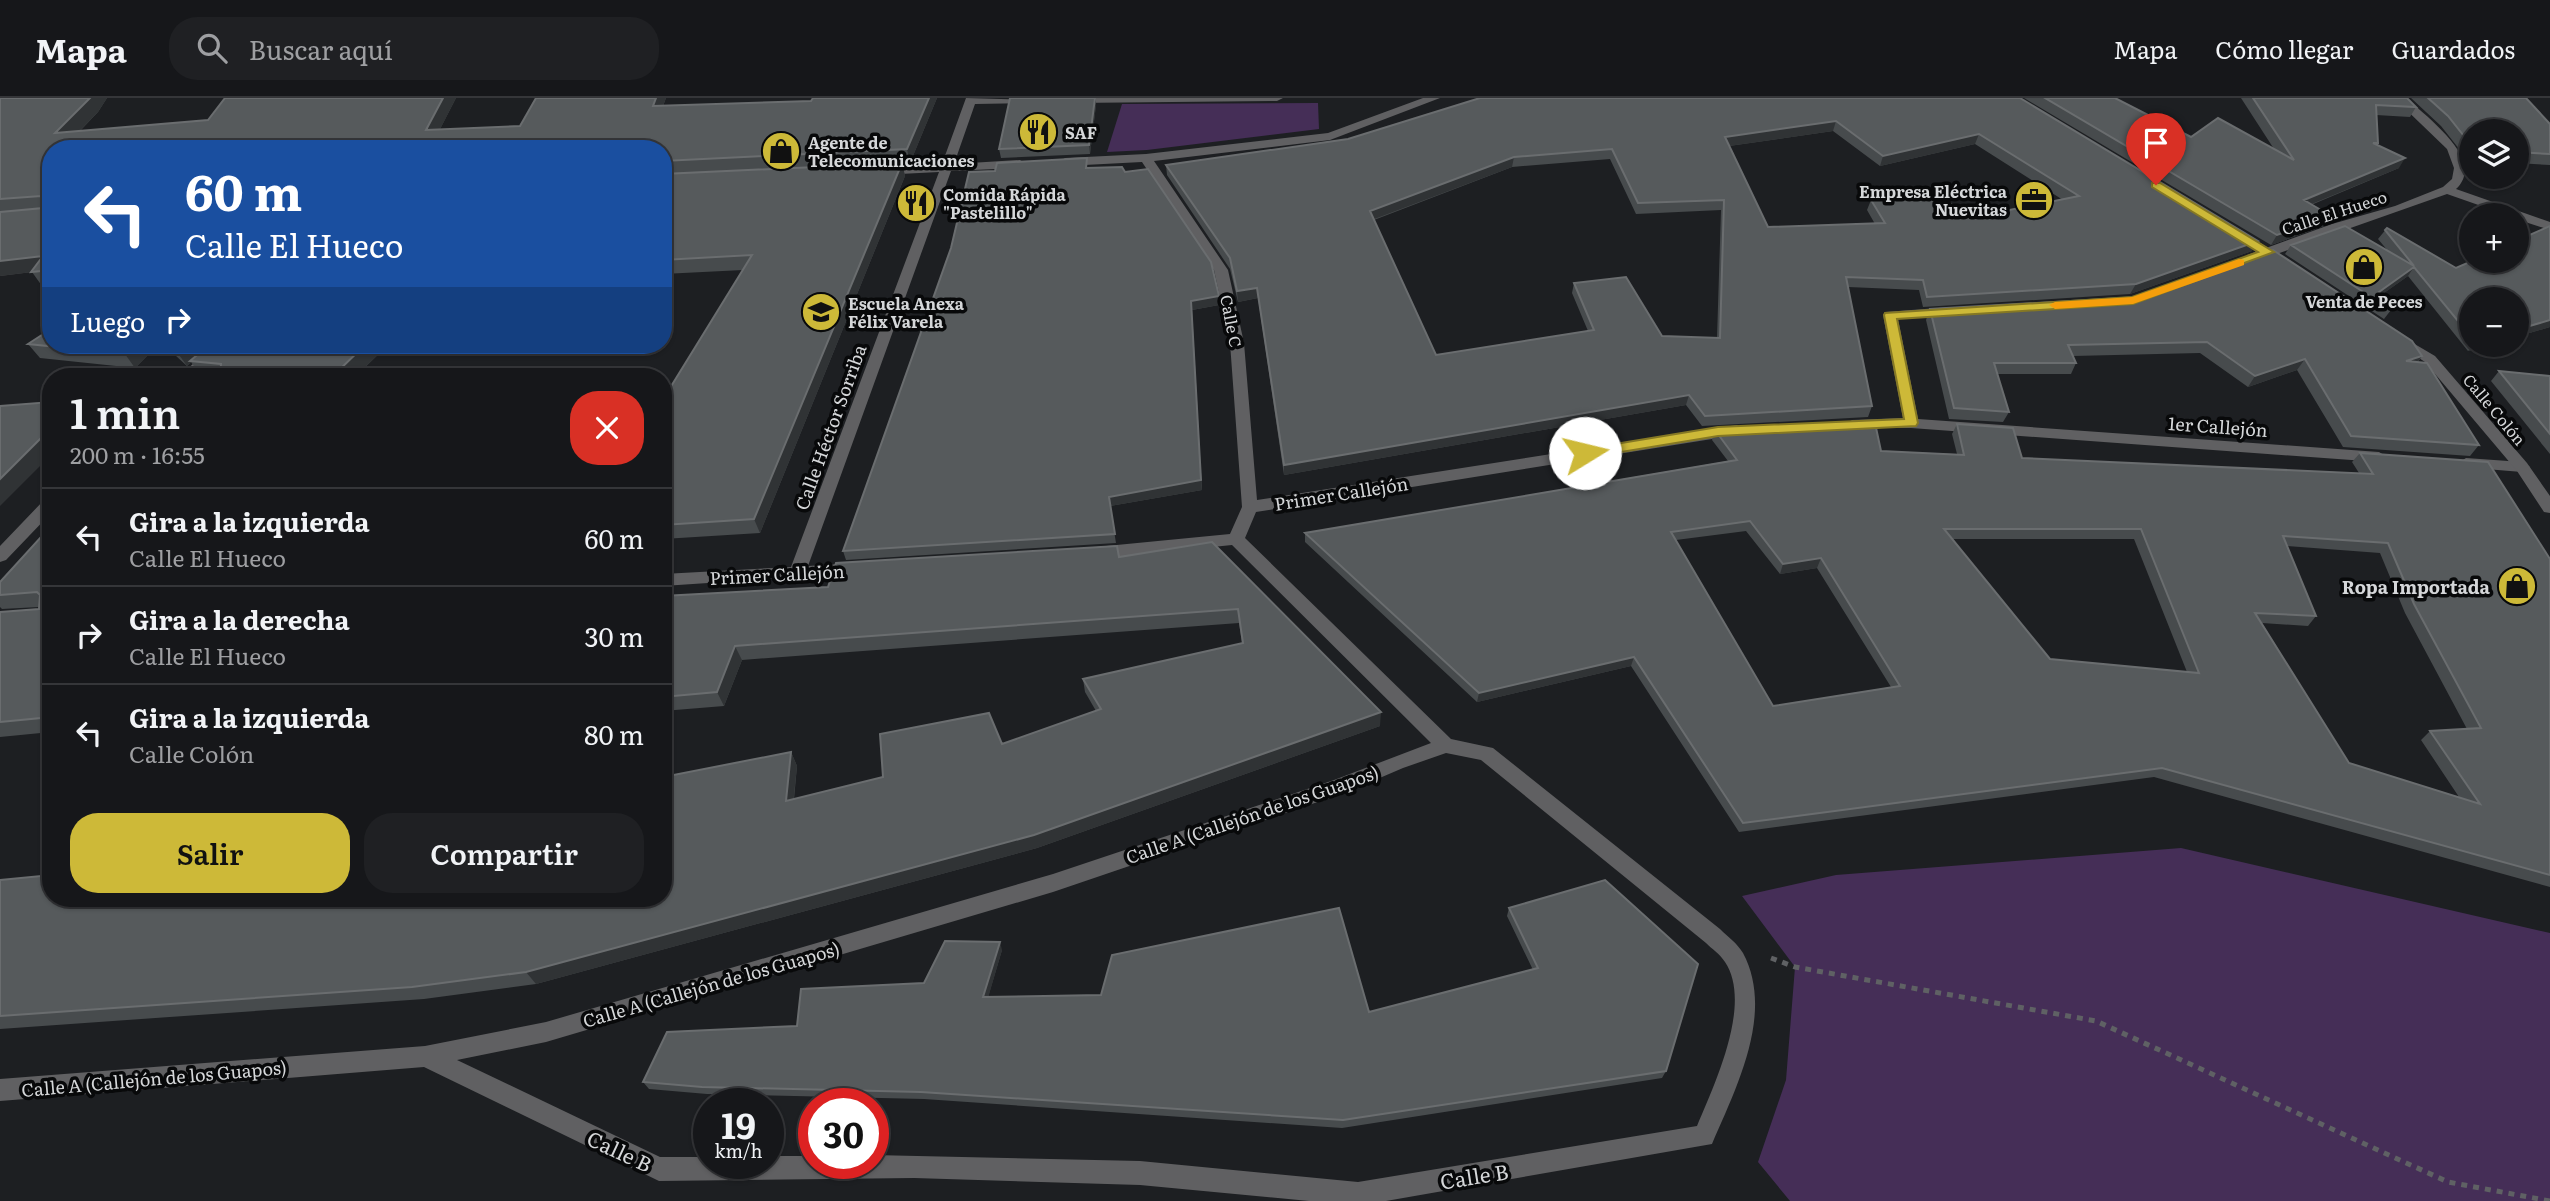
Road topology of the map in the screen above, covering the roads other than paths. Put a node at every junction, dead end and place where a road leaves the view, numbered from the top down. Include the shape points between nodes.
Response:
1 (1277, 98) edge
2 (1434, 98) edge
3 (2400, 98) edge
4 (972, 99) edge
5 (1040, 100) edge
6 (1054, 100) edge
7 (1146, 158) junction
8 (947, 167) junction
9 (866, 171) edge
10 (2447, 190) junction
11 (2221, 224) edge
12 (2550, 226) edge
13 (2268, 252) junction
14 (2243, 261) edge
15 (2302, 275) edge
16 (1959, 311) edge
17 (2384, 329) edge
18 (212, 354) edge
19 (196, 368) edge
20 (1911, 423) junction
21 (1829, 426) edge
22 (1760, 429) edge
23 (2396, 458) edge
24 (2452, 462) edge
25 (2522, 467) junction
26 (1250, 507) junction
27 (2550, 508) edge
28 (42, 512) edge
29 (1236, 539) junction
30 (1085, 553) edge
31 (0, 556) edge
32 (866, 568) edge
33 (797, 573) junction
34 (672, 580) edge
35 (1446, 746) junction
36 (425, 1056) junction
37 (0, 1090) edge

1 - 6 street
2 - 7 street via 1330,135
3 - 10 street via 2452,148 2460,168 2458,180
4 - 5 street
4 - 8 street, Calle Héctor Sorriba
7 - 8 street
7 - 26 street, Calle C via 1221,270 1237,343
8 - 9 street
8 - 33 street, Calle Héctor Sorriba
10 - 12 street
10 - 13 street, Calle El Hueco
11 - 13 street
13 - 14 street, Calle El Hueco
13 - 15 street
16 - 20 street via 1890,315
17 - 25 street, Calle Colón via 2430,359
18 - 19 street
20 - 21 street
20 - 23 street, 1er Callejón
22 - 26 street, Primer Callejón via 1718,431
24 - 25 street
25 - 27 street, Calle Colón
26 - 29 street, Primer Callejón
28 - 31 street
29 - 30 street
29 - 35 street
32 - 33 street, Primer Callejón
33 - 34 street, Primer Callejón
35 - 36 street, Calle A (Callejón de los Guapos) via 1053,883 546,1032
35 - 36 street, Calle B via 1486,753 1713,936 1735,959 1745,984 1741,1043 1704,1136 1358,1194 1140,1173 914,1166 659,1169
36 - 37 street, Calle A (Callejón de los Guapos)

